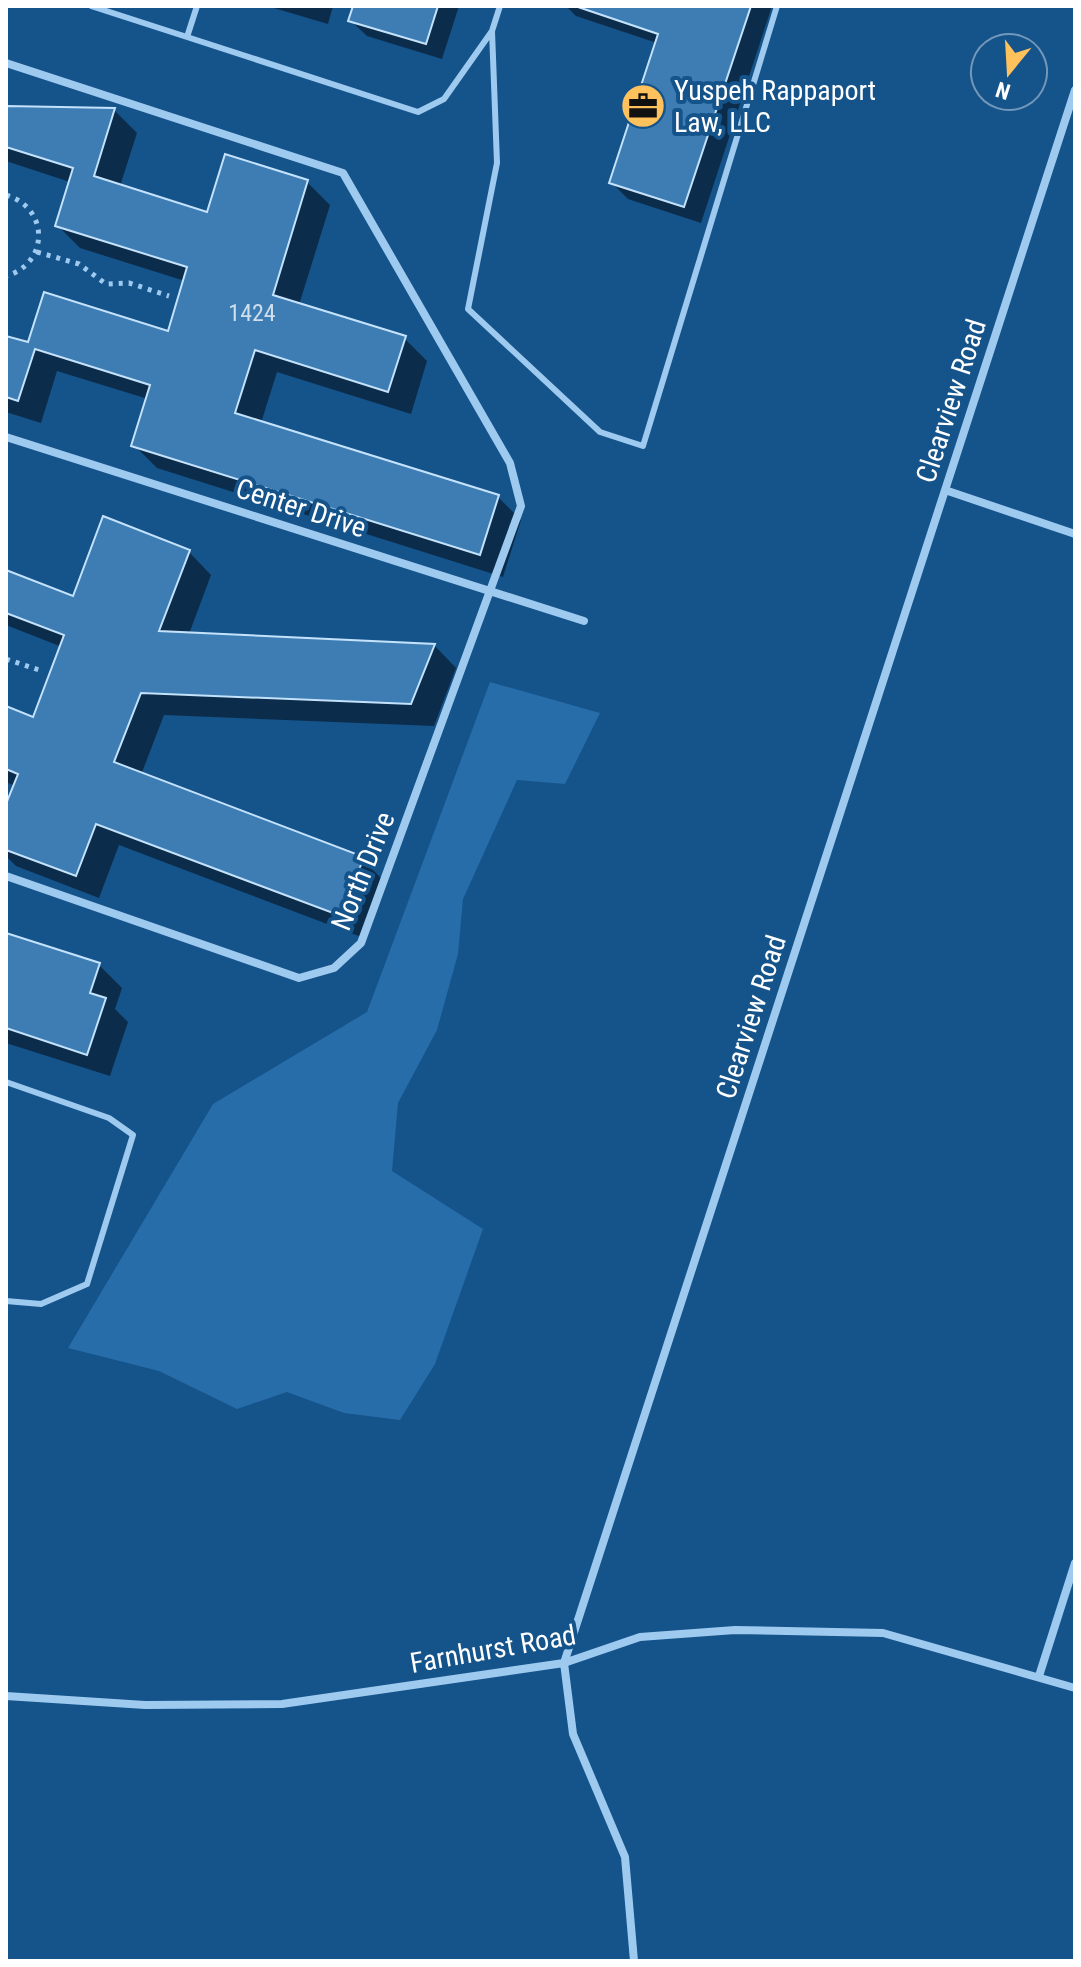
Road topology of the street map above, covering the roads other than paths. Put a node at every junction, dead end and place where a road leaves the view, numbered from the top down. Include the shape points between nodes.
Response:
1 (91, 6) edge
2 (197, 6) edge
3 (500, 6) edge
4 (777, 6) edge
5 (492, 31) junction
6 (187, 37) junction
7 (6, 63) edge
8 (1075, 90) edge
9 (6, 437) edge
10 (945, 490) junction
11 (1075, 534) edge
12 (491, 592) junction
13 (584, 621) dead end
14 (6, 876) edge
15 (6, 1082) edge
16 (6, 1301) edge
17 (1075, 1563) edge
18 (564, 1663) junction
19 (1039, 1676) junction
20 (1075, 1688) edge
21 (6, 1696) edge
22 (634, 1961) edge

1 - 6 lane
2 - 6 lane
3 - 5 lane
4 - 5 lane via 643,446 600,432 468,309 497,163
5 - 6 lane via 444,99 418,112
7 - 12 street, North Drive via 343,173 510,463 521,506
8 - 10 street, Clearview Road
9 - 12 street, Center Drive
10 - 11 street
10 - 18 street, Clearview Road
12 - 13 street, Center Drive
12 - 14 street, North Drive via 361,943 334,968 299,978
15 - 16 lane via 109,1118 133,1135 87,1284 41,1304
17 - 19 street
18 - 19 street, Farnhurst Road via 640,1637 735,1630 883,1633
18 - 21 street, Farnhurst Road via 282,1704 145,1705
18 - 22 street, Clearview Road via 573,1734 625,1857
19 - 20 street, Farnhurst Road

